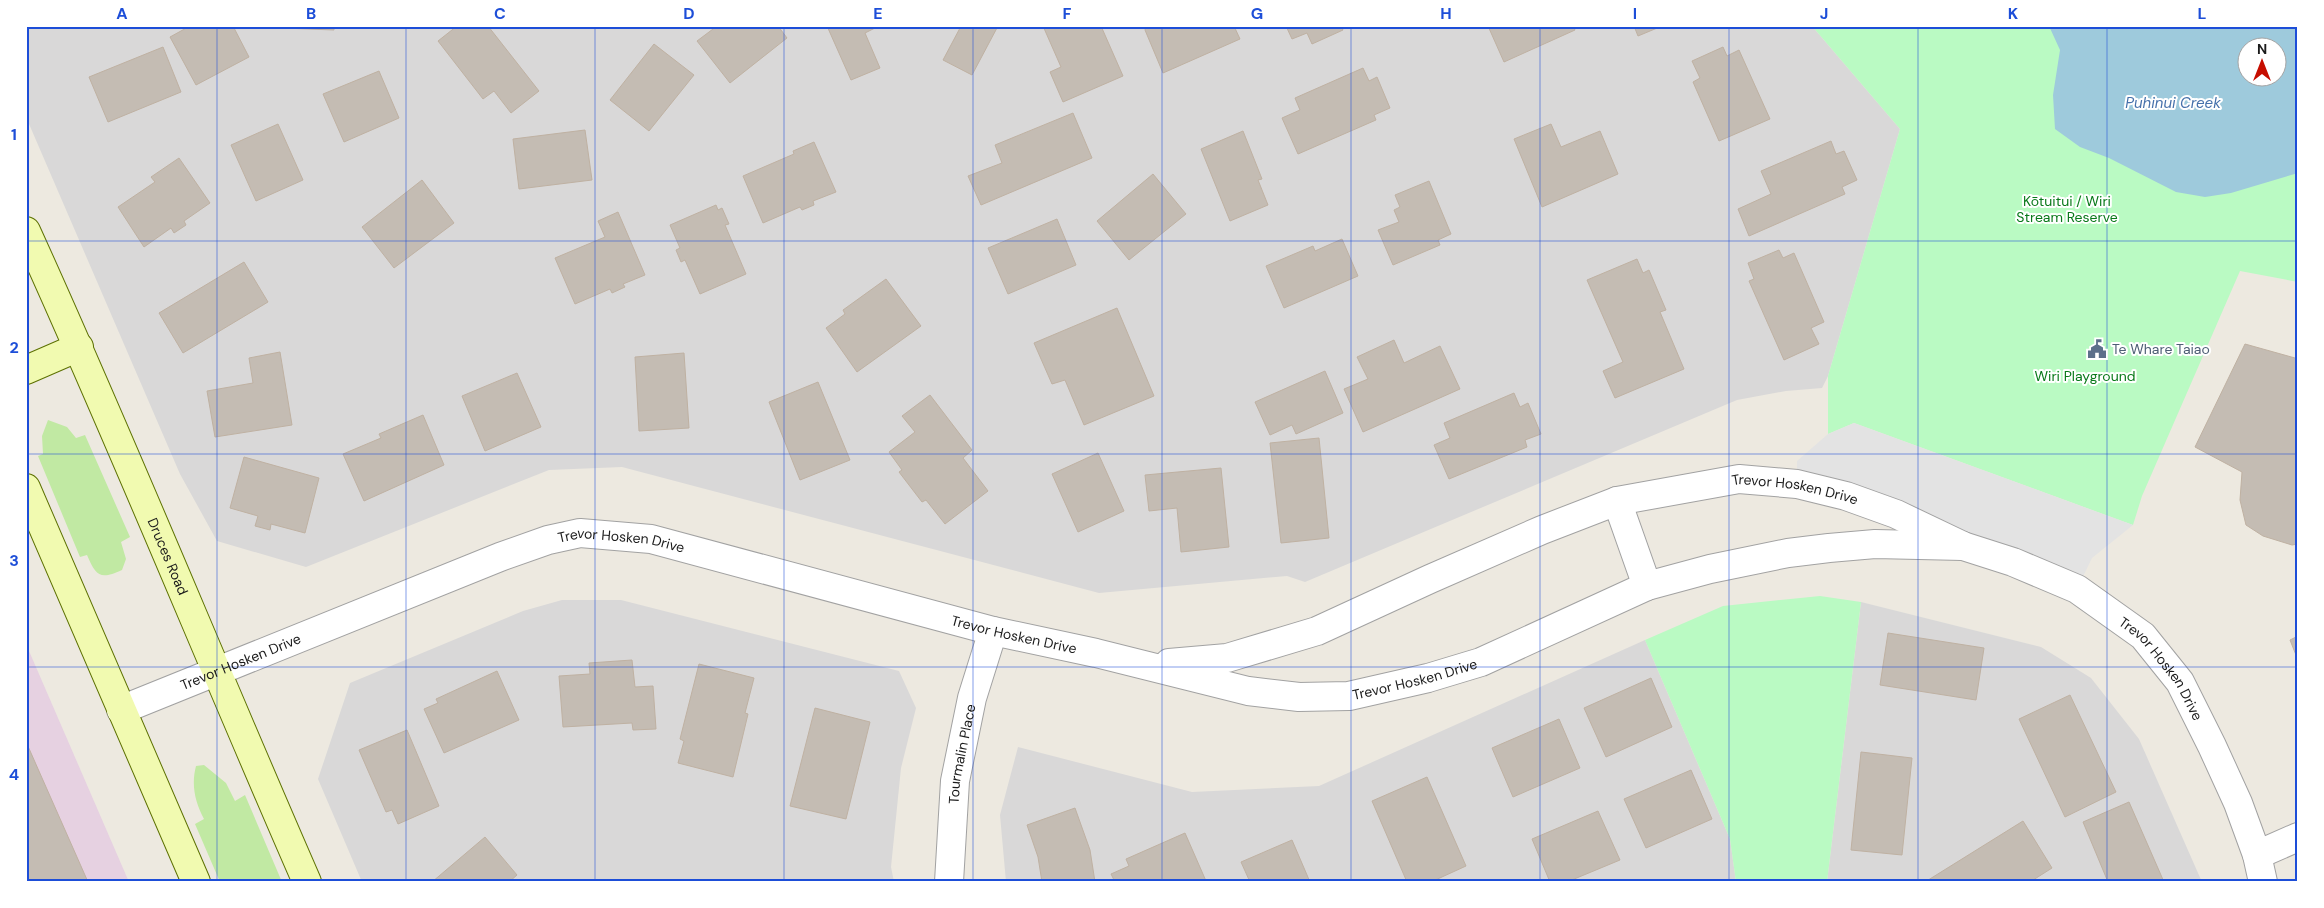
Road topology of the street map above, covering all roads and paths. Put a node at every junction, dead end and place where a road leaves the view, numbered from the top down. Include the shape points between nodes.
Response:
1 (26, 231) edge
2 (79, 347) junction
3 (26, 370) edge
4 (26, 488) edge
5 (1617, 501) junction
6 (1963, 546) junction
7 (1647, 586) junction
8 (993, 631) junction
9 (1139, 664) junction
10 (216, 673) junction
11 (121, 710) junction
12 (2298, 837) edge
13 (2257, 855) junction
14 (196, 882) edge
15 (307, 882) edge
16 (949, 882) edge
17 (2263, 882) edge

1 - 2 main road, Druces Road
2 - 3 main road
2 - 10 main road, Druces Road
4 - 11 main road
5 - 6 street, Trevor Hosken Drive via 1739,479 1785,482 1846,496 1888,511
5 - 7 street
5 - 9 street, Trevor Hosken Drive via 1438,575 1317,631 1227,658
6 - 7 street, Trevor Hosken Drive via 1875,544 1788,553
6 - 13 street, Trevor Hosken Drive via 2013,562 2076,589 2143,636 2180,682 2238,803
7 - 9 street, Trevor Hosken Drive via 1481,662 1349,696 1299,697 1248,692
8 - 9 street, Trevor Hosken Drive
8 - 10 street, Trevor Hosken Drive via 651,539 580,533 500,557
8 - 16 street, Tourmalin Place via 972,698 954,781
10 - 11 street, Trevor Hosken Drive
10 - 15 main road, Druces Road
11 - 14 main road
12 - 13 street
13 - 17 street, Trevor Hosken Drive

